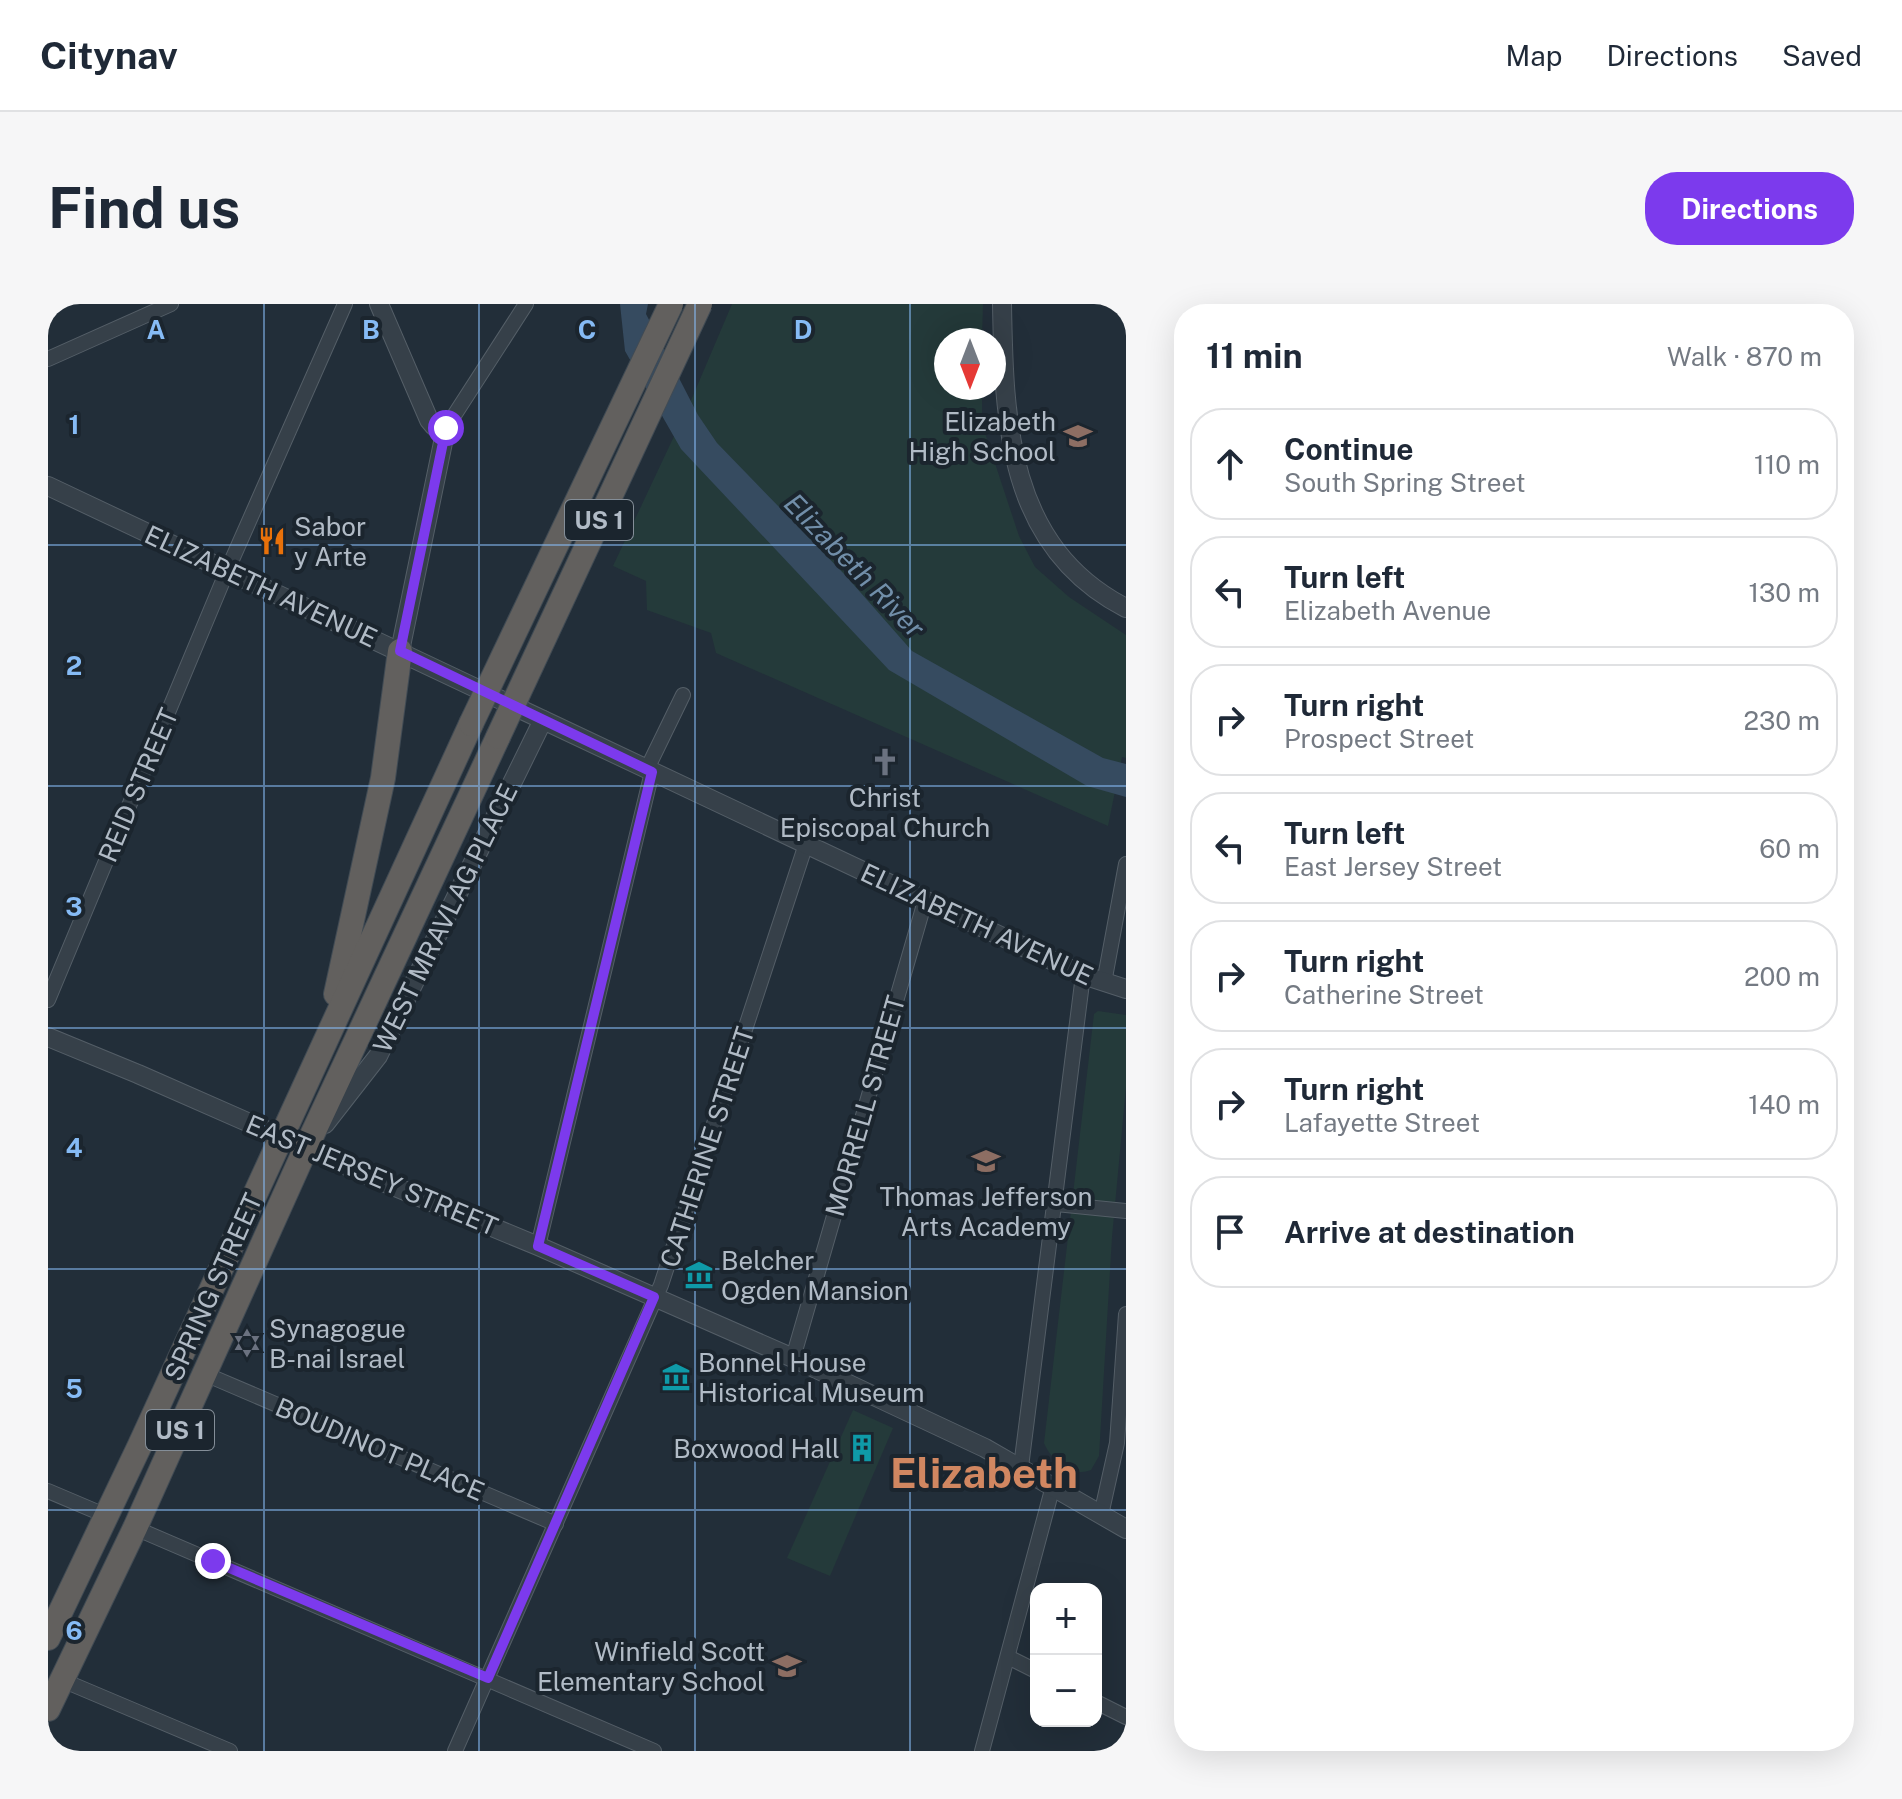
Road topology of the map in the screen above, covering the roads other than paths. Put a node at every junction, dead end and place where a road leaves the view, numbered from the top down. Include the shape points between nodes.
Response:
1 (171, 304) edge
2 (345, 304) edge
3 (379, 304) edge
4 (526, 304) edge
5 (671, 304) edge
6 (700, 304) edge
7 (1002, 304) edge
8 (48, 359) edge
9 (446, 428) junction
10 (48, 486) edge
11 (227, 571) junction
12 (1126, 608) edge
13 (400, 651) junction
14 (683, 695) dead end
15 (543, 720) junction
16 (650, 770) junction
17 (806, 844) junction
18 (1126, 864) edge
19 (925, 901) junction
20 (1083, 975) junction
21 (1104, 983) junction
22 (1126, 989) edge
23 (48, 1000) edge
24 (48, 1037) edge
25 (322, 1050) junction
26 (282, 1138) junction
27 (306, 1148) junction
28 (1056, 1204) junction
29 (1126, 1211) edge
30 (538, 1246) junction
31 (654, 1297) junction
32 (1126, 1314) edge
33 (793, 1358) junction
34 (205, 1374) junction
35 (1021, 1467) junction
36 (1053, 1486) junction
37 (48, 1491) edge
38 (1101, 1515) junction
39 (107, 1516) junction
40 (556, 1524) junction
41 (135, 1528) junction
42 (1126, 1529) edge
43 (48, 1638) edge
44 (1008, 1657) junction
45 (1030, 1668) edge
46 (488, 1678) junction
47 (62, 1680) junction
48 (1102, 1705) edge
49 (48, 1709) edge
50 (1126, 1717) edge
51 (230, 1751) edge
52 (455, 1751) edge
53 (654, 1751) edge
54 (982, 1751) edge

1 - 8 street
2 - 11 street, REID STREET
3 - 9 street via 429,420
4 - 9 street
5 - 25 highway, US 1, bridge
6 - 27 highway, US 1, bridge
7 - 12 street via 1005,406 1027,497 1063,559 1094,589
9 - 13 street
10 - 11 street, ELIZABETH AVENUE
11 - 13 street, ELIZABETH AVENUE
11 - 23 street, REID STREET
13 - 15 street, ELIZABETH AVENUE
13 - 25 highway via 383,778
14 - 16 street
15 - 16 street, ELIZABETH AVENUE
15 - 27 street, WEST MRAVLAG PLACE via 378,1056
16 - 17 street, ELIZABETH AVENUE
16 - 30 street
17 - 19 street, ELIZABETH AVENUE
17 - 31 street, CATHERINE STREET
18 - 21 street
19 - 20 street, ELIZABETH AVENUE
19 - 33 street, MORRELL STREET
20 - 21 street, ELIZABETH AVENUE
20 - 28 street
21 - 22 street, ELIZABETH AVENUE
24 - 26 street, EAST JERSEY STREET
25 - 26 highway, US 1
26 - 27 street, EAST JERSEY STREET
26 - 39 highway, SPRING STREET / US 1
27 - 30 street, EAST JERSEY STREET
27 - 34 highway, SPRING STREET / US 1
28 - 29 street
28 - 35 street
30 - 31 street, EAST JERSEY STREET
31 - 33 street, EAST JERSEY STREET
31 - 40 street, CATHERINE STREET
32 - 38 street via 1117,1443
33 - 35 street, EAST JERSEY STREET
34 - 40 street, BOUDINOT PLACE
34 - 41 highway, SPRING STREET / US 1
35 - 36 street, EAST JERSEY STREET
36 - 38 street, EAST JERSEY STREET
36 - 44 street
37 - 39 street
38 - 42 street, EAST JERSEY STREET
39 - 43 highway, SPRING STREET / US 1
40 - 46 street, CATHERINE STREET
41 - 46 street
41 - 47 highway, SPRING STREET / US 1
44 - 45 street
44 - 54 street
46 - 52 street, CATHERINE STREET
46 - 53 street
47 - 49 highway, SPRING STREET / US 1
47 - 51 street
48 - 50 street

